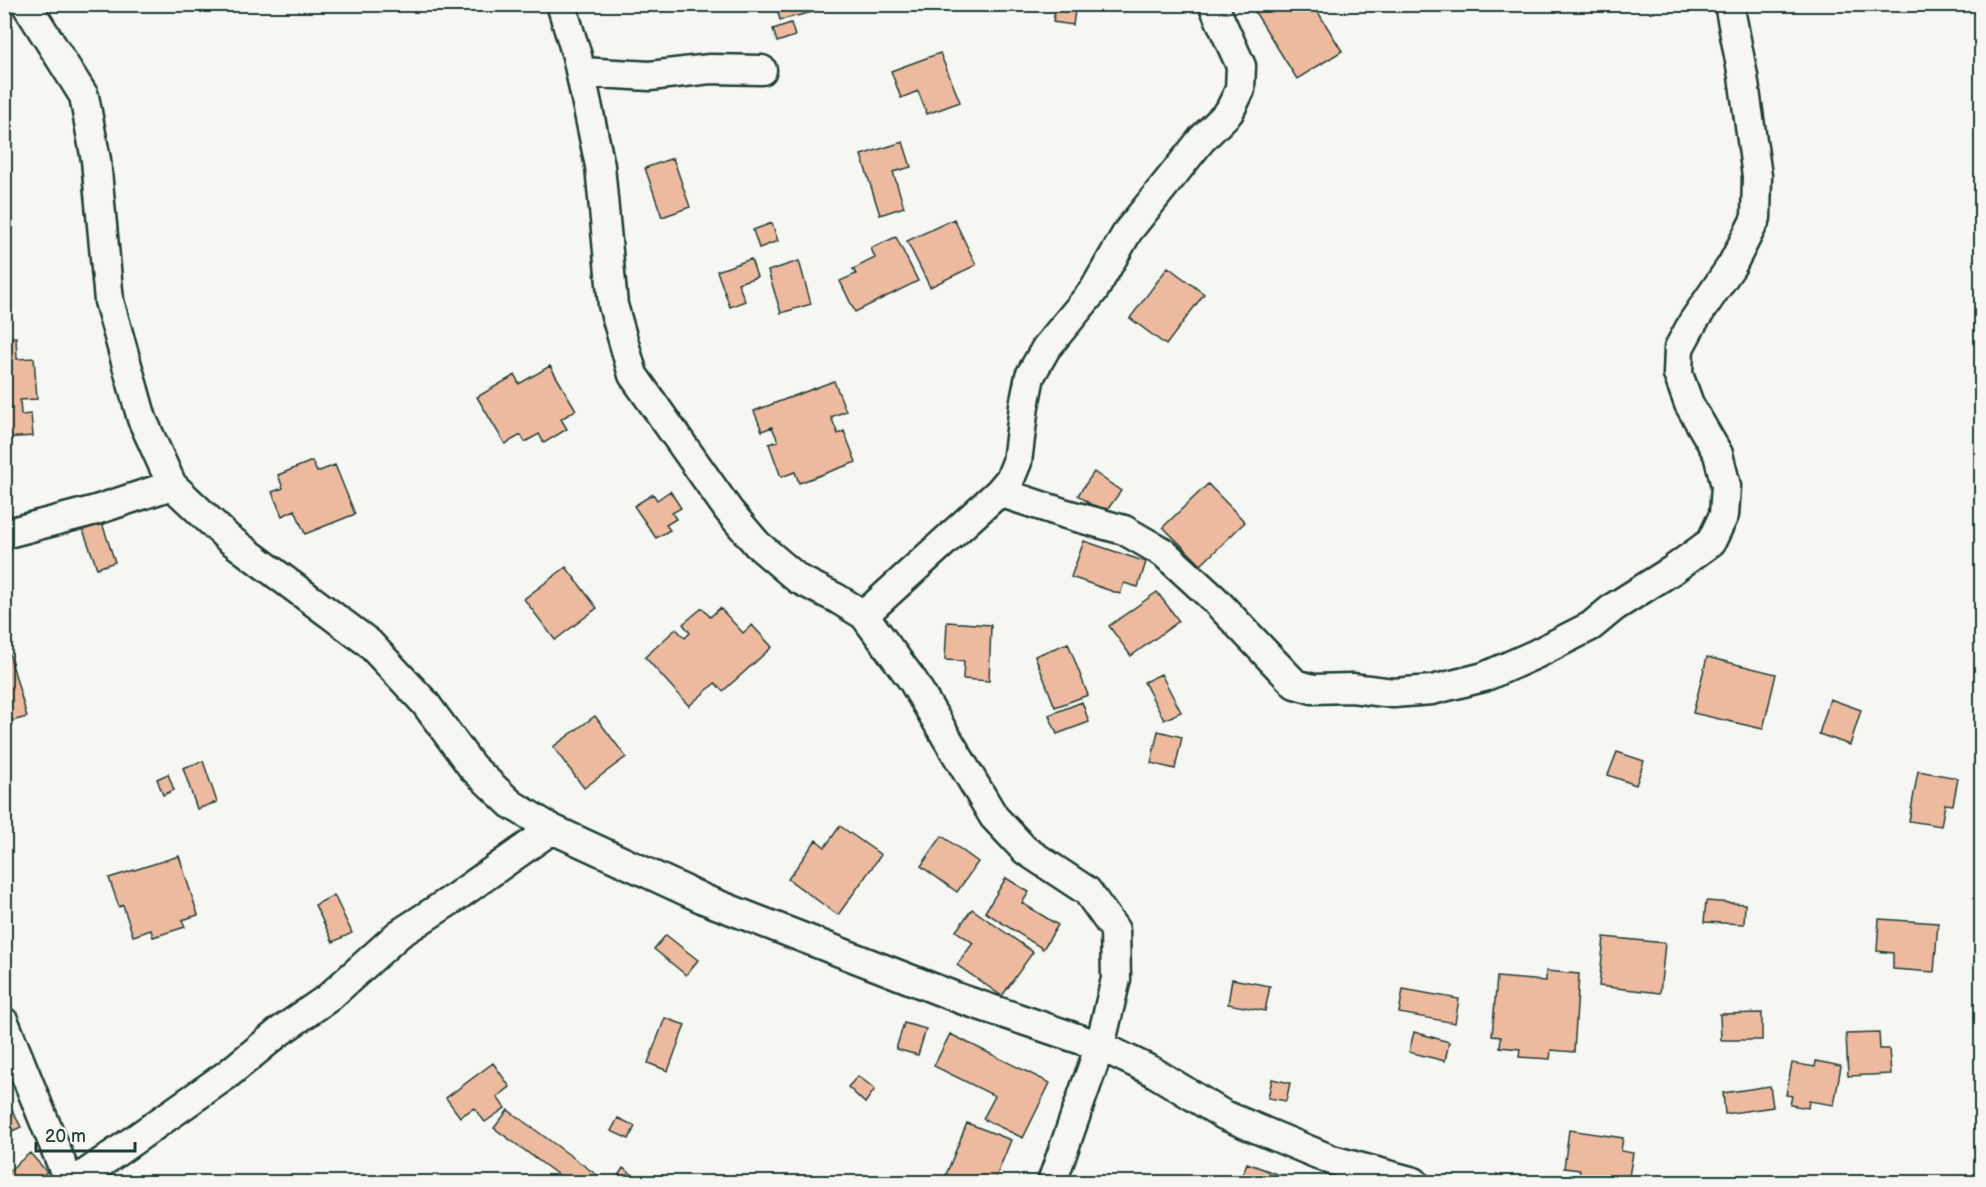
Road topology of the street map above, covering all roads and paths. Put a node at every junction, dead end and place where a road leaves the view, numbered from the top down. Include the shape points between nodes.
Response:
1 (26, 4) edge
2 (561, 4) edge
3 (1213, 4) edge
4 (1729, 4) edge
5 (762, 70) dead end
6 (580, 72) junction
7 (172, 485) junction
8 (999, 492) junction
9 (4, 534) edge
10 (864, 615) junction
11 (552, 829) junction
12 (4, 1022) edge
13 (1100, 1046) junction
14 (1330, 1171) edge
15 (69, 1182) edge
16 (74, 1182) edge
17 (1052, 1182) edge
18 (1414, 1182) edge

1 - 7 street via 84,96 96,160 109,301 142,418
2 - 6 street
3 - 8 street via 1241,66 1240,90 1229,112 1202,139 1128,231 1094,290 1046,348 1030,376 1017,462
4 - 8 street via 1757,176 1756,218 1732,265 1679,348 1678,374 1689,404 1718,454 1726,486 1724,514 1711,542 1671,572 1614,606 1591,626 1484,677 1432,690 1313,690 1295,684 1164,553 1124,530
5 - 6 street via 710,69 650,76
6 - 10 street via 600,166 613,305 633,375 729,511 757,544 798,579
7 - 9 street
7 - 11 street via 228,538 369,643 425,703 472,767 511,804
8 - 10 street
10 - 13 street via 913,681 994,818 1025,850 1087,891 1115,930 1116,979
11 - 13 street via 706,900 961,999
11 - 16 street via 399,934 328,998
12 - 15 street
13 - 14 street
13 - 17 street
14 - 18 street

